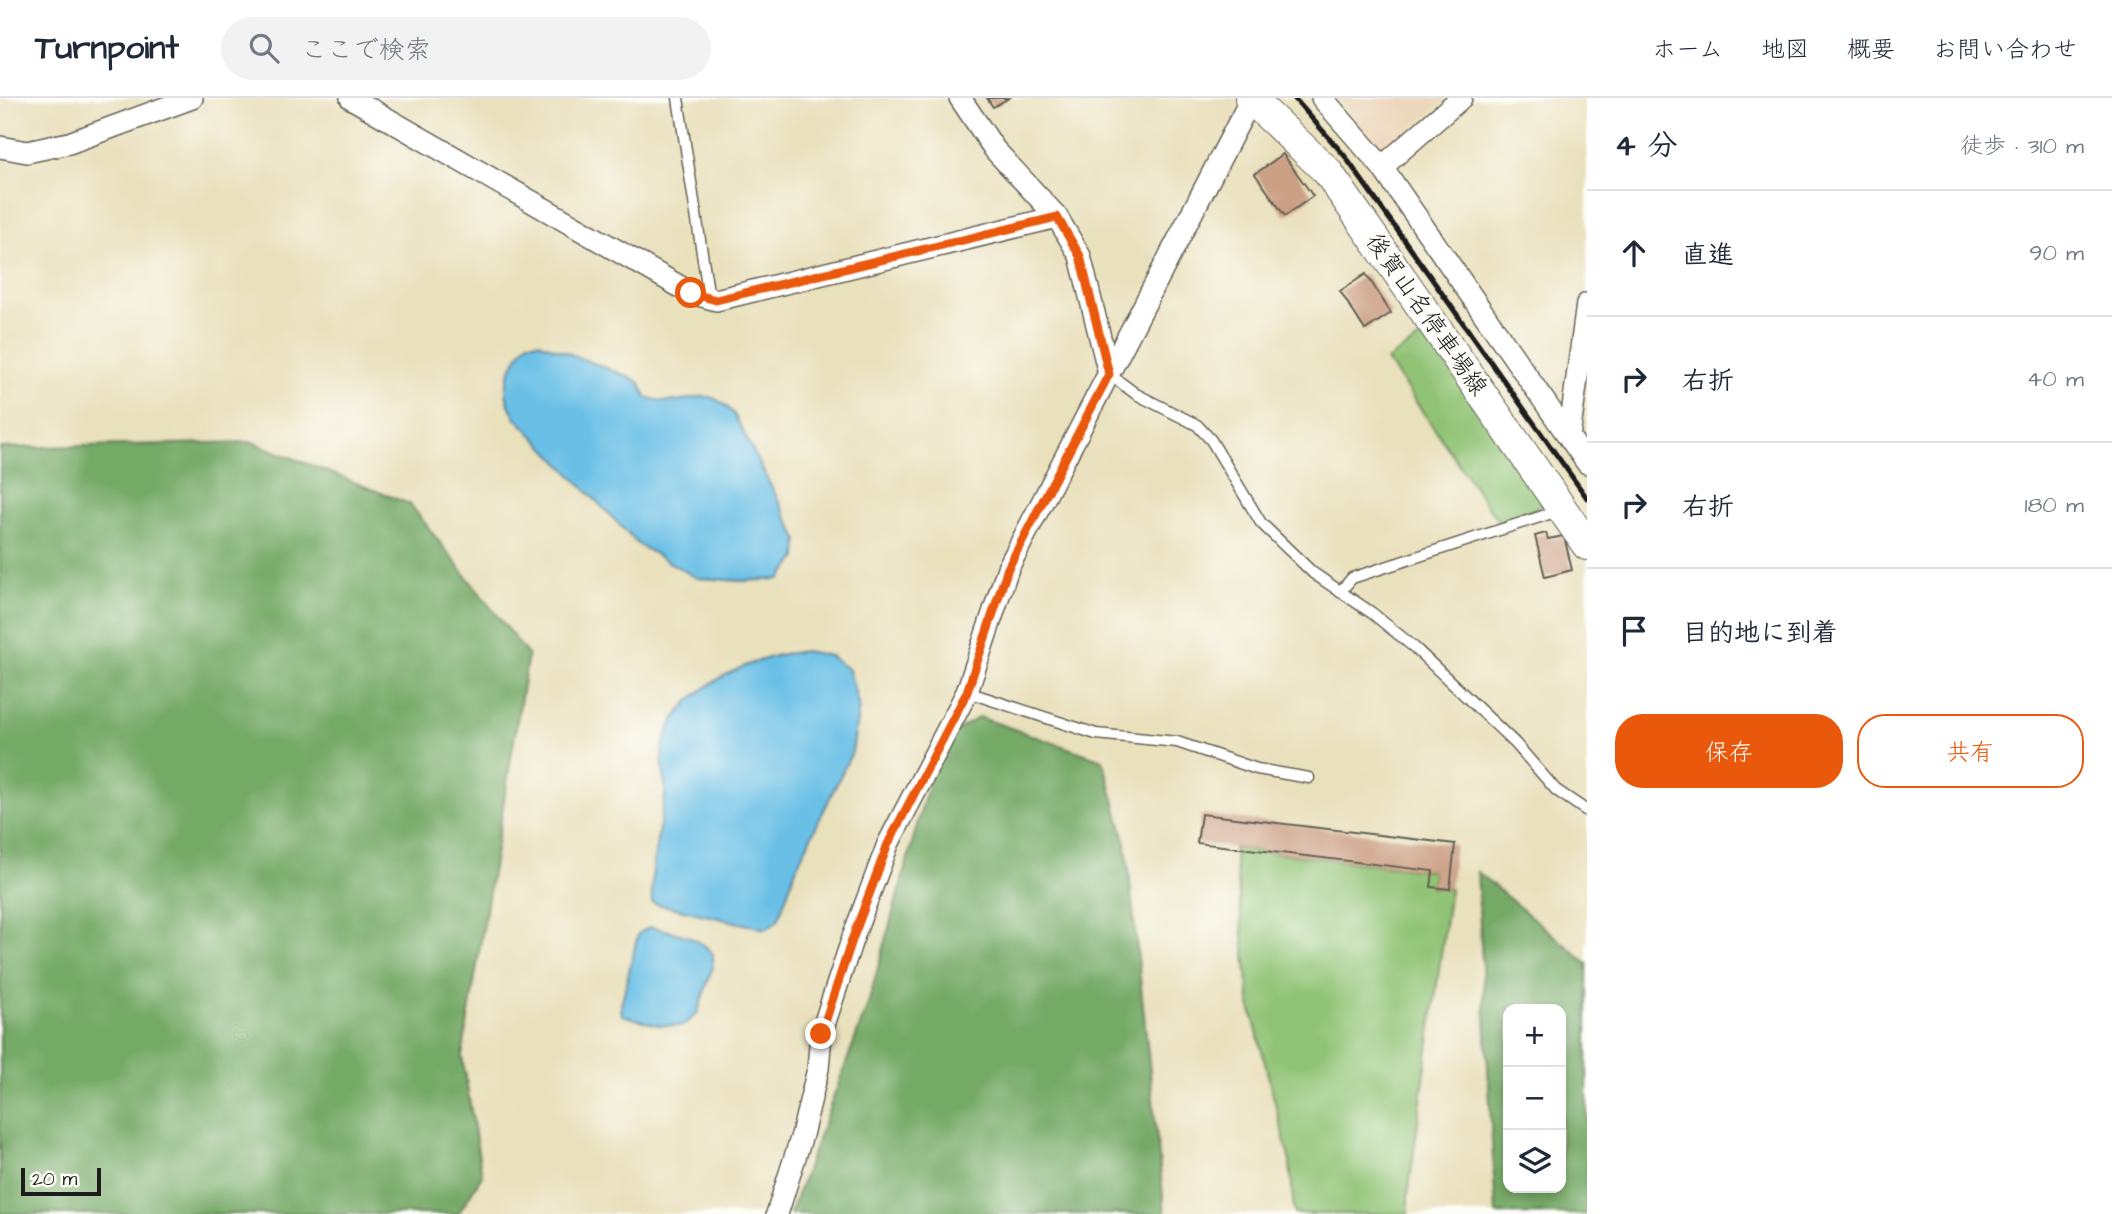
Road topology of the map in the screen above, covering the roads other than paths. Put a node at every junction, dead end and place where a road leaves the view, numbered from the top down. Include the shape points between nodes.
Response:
1 (192, 98) edge
2 (351, 98) edge
3 (678, 98) edge
4 (960, 98) edge
5 (1322, 98) edge
6 (1461, 98) edge
7 (1250, 99) edge
8 (0, 147) edge
9 (1382, 167) junction
10 (1057, 217) junction
11 (709, 298) junction
12 (1587, 304) edge
13 (1109, 374) junction
14 (1569, 437) junction
15 (1587, 463) edge
16 (1563, 509) junction
17 (1587, 545) edge
18 (1340, 592) junction
19 (967, 692) junction
20 (1309, 778) dead end
21 (1587, 811) edge
22 (777, 1214) edge

1 - 8 street via 69,143 26,152
2 - 11 street via 691,293
3 - 11 lane
4 - 10 street via 995,150
5 - 9 street
6 - 9 street
7 - 13 street
7 - 16 main road, 後賀山名停車場線 via 1327,171
9 - 14 street
10 - 11 street via 716,300
10 - 13 street via 1080,256
12 - 14 street
13 - 18 lane via 1136,394 1197,425 1211,440 1261,523
13 - 19 street via 1008,568
14 - 15 street
16 - 17 main road, 後賀山名停車場線
16 - 18 lane via 1352,578
18 - 21 lane via 1415,649 1515,743 1556,790
19 - 20 lane via 1096,734 1177,742 1257,769
19 - 22 street via 888,844 852,940 821,1034 818,1069 802,1135

